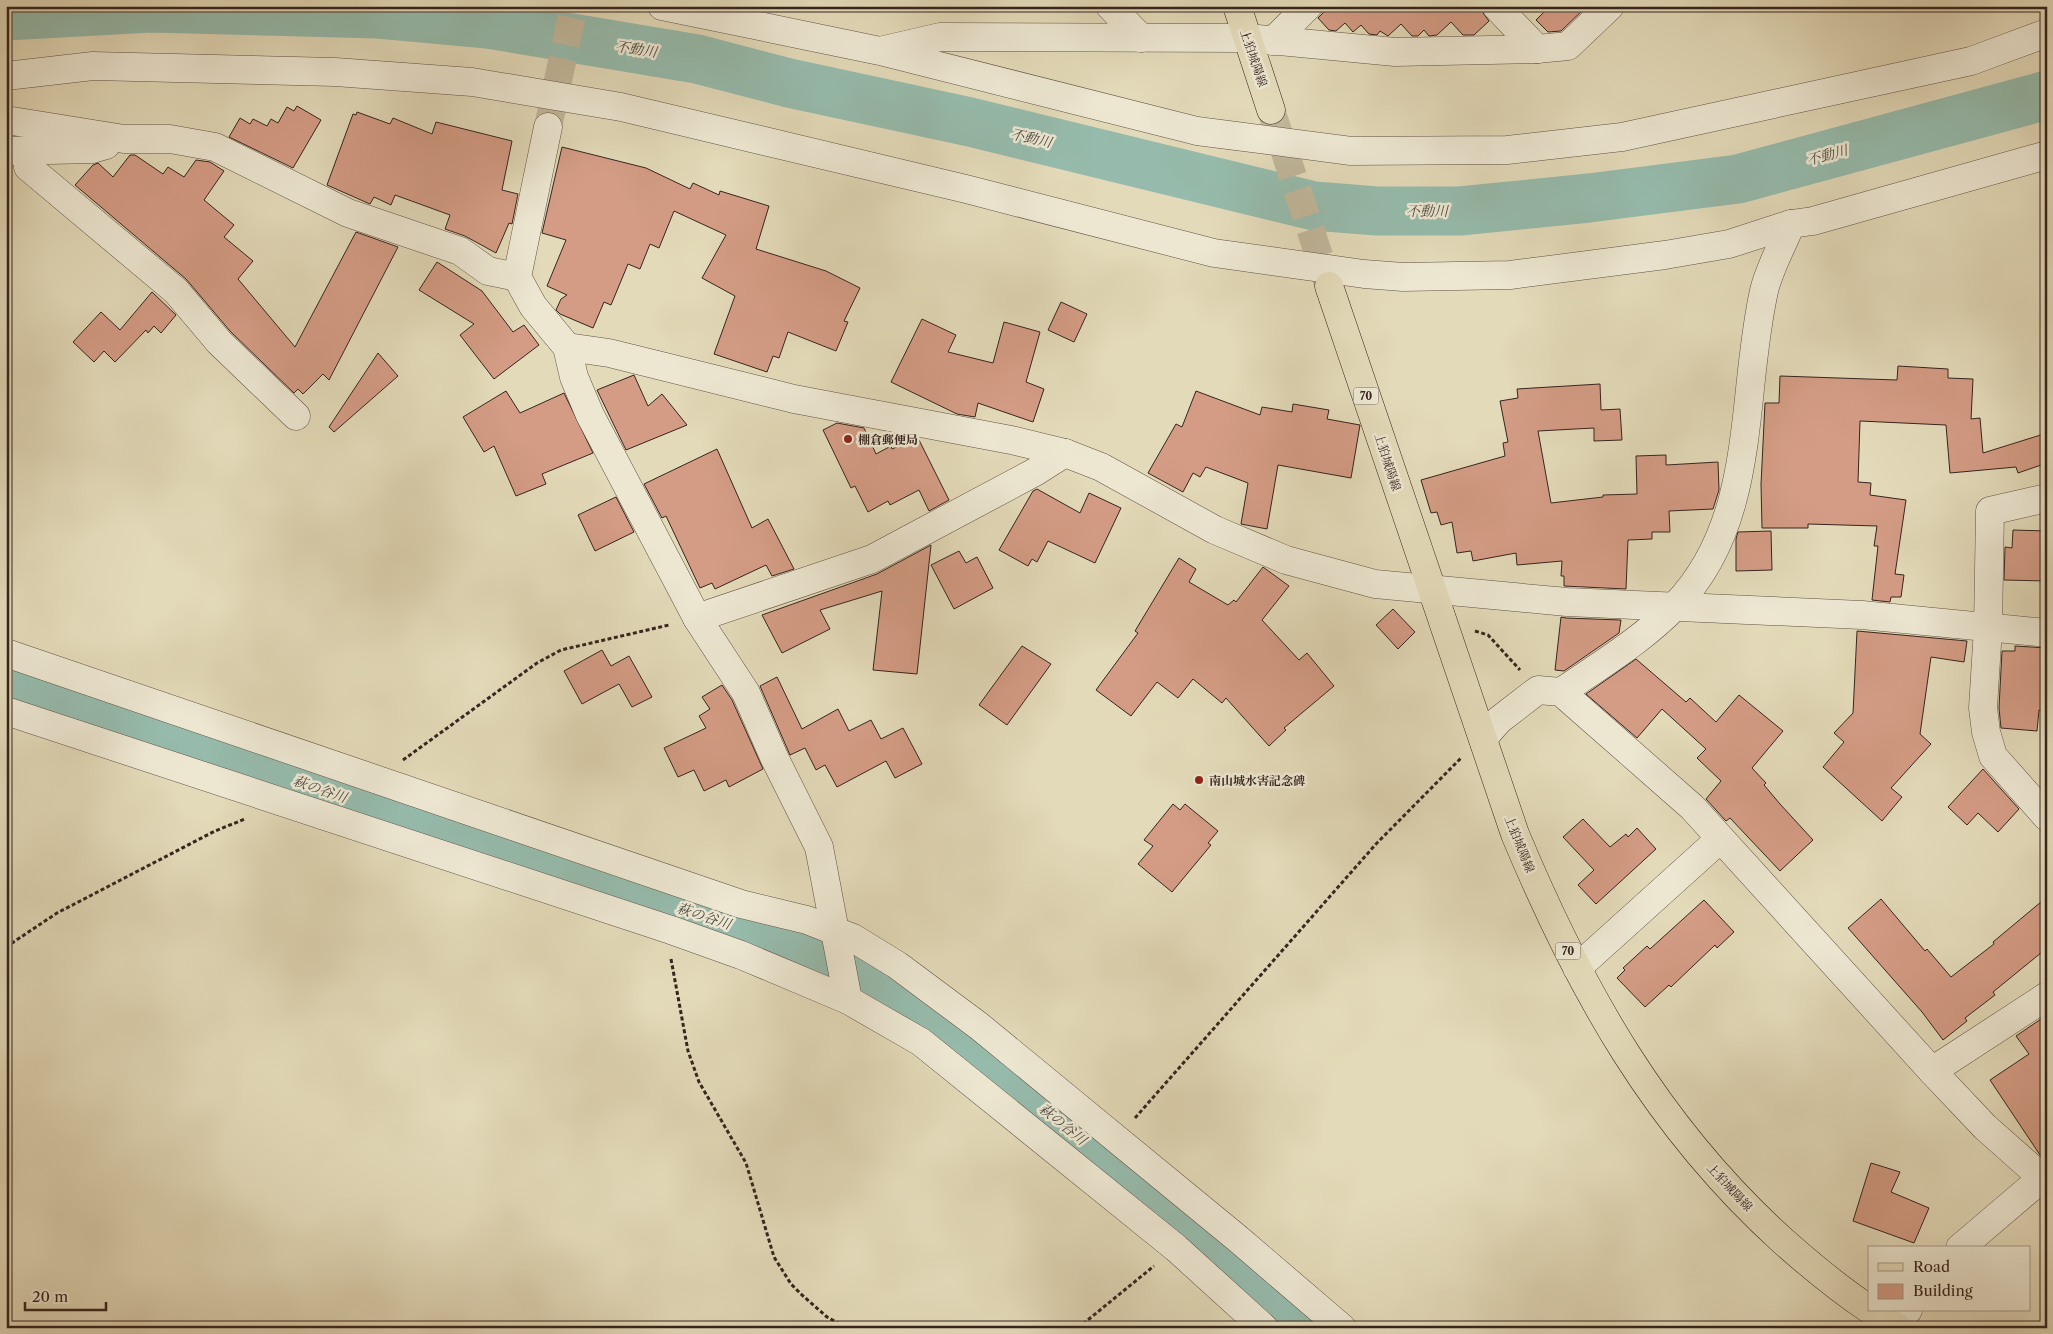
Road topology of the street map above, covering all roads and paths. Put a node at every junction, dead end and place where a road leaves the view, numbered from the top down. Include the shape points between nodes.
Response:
1 (662, 6) edge
2 (1110, 6) edge
3 (1237, 6) edge
4 (1308, 6) edge
5 (1496, 6) edge
6 (1610, 6) edge
7 (2047, 34) edge
8 (1141, 38) junction
9 (1260, 40) junction
10 (1537, 49) junction
11 (880, 51) junction
12 (6, 76) edge
13 (1272, 110) tunnel mouth
14 (6, 120) edge
15 (548, 127) tunnel mouth
16 (124, 139) junction
17 (16, 151) edge
18 (2047, 155) edge
19 (1791, 224) junction
20 (517, 277) junction
21 (1329, 286) tunnel mouth
22 (567, 347) junction
23 (296, 416) dead end
24 (1065, 453) junction
25 (2047, 498) edge
26 (1433, 588) junction
27 (1676, 605) junction
28 (697, 618) junction
29 (1988, 628) junction
30 (2047, 633) edge
31 (1451, 638) junction
32 (6, 653) edge
33 (1550, 691) junction
34 (6, 711) edge
35 (1483, 738) junction
36 (363, 776) junction
37 (291, 803) junction
38 (2047, 817) edge
39 (1720, 839) junction
40 (672, 930) junction
41 (836, 936) junction
42 (6, 948) edge
43 (1577, 968) junction
44 (846, 993) junction
45 (2047, 996) edge
46 (1932, 1071) junction
47 (1119, 1141) junction
48 (2045, 1179) edge
49 (1962, 1246) edge
50 (1176, 1248) junction
51 (1868, 1308) edge
52 (1874, 1312) edge
53 (1898, 1323) edge
54 (847, 1328) edge
55 (1078, 1328) edge
56 (1264, 1328) edge
57 (1342, 1328) edge

1 - 11 street
2 - 8 street
3 - 9 main road, 上狛城陽線
4 - 9 street
5 - 10 street
6 - 10 street via 1568,46
7 - 11 street via 1971,61 1641,133 1507,150 1351,151 1197,131
8 - 9 street
8 - 11 street via 940,37
9 - 10 street via 1394,52
9 - 13 main road, 上狛城陽線
12 - 19 street via 93,66 326,72 472,82 621,107 966,189 1214,253 1364,274 1404,277 1510,275 1729,244
14 - 16 street
15 - 20 street
16 - 17 street via 92,149
16 - 20 street via 170,138 215,147 348,213 460,251 488,271
17 - 23 street via 28,167 176,291 219,342
18 - 19 street via 1813,221
19 - 27 street via 1764,290 1736,491 1724,530 1702,572
20 - 22 street via 533,306
21 - 26 main road, 上狛城陽線 / 70
22 - 24 street via 609,353 794,399
22 - 28 street via 574,377 590,415
24 - 26 street via 1109,472 1215,530 1286,560 1375,584
24 - 28 street via 872,559
25 - 29 street via 1990,511
26 - 27 street via 1567,602
26 - 31 main road, 上狛城陽線 / 70
27 - 29 street via 1862,615
27 - 33 street via 1622,649
28 - 36 path via 561,650 537,662 413,754 390,768
28 - 41 street via 746,693 819,846
29 - 30 street
29 - 38 street via 1983,708 1993,756
31 - 33 path via 1474,630 1488,635
31 - 35 main road, 上狛城陽線 / 70
32 - 36 street
33 - 35 street via 1499,720
33 - 39 street via 1692,807
34 - 37 street
35 - 43 main road, 上狛城陽線 / 70 via 1521,847
35 - 47 path via 1376,844
36 - 41 street via 741,904 807,920
37 - 40 street
37 - 42 path via 216,831 57,913
39 - 43 street
39 - 46 street
40 - 44 street
40 - 54 path via 671,962 688,1051 699,1082 746,1163 774,1257 802,1295 827,1317
41 - 44 street
41 - 47 street via 853,938 897,965 979,1026
43 - 51 main road, 上狛城陽線 / 70 via 1640,1077 1706,1162 1786,1244
44 - 50 street via 922,1042
45 - 46 street
46 - 48 street via 1986,1127
47 - 57 street
48 - 49 street
50 - 55 path
50 - 56 street
52 - 53 main road, 上狛城陽線 / 70

